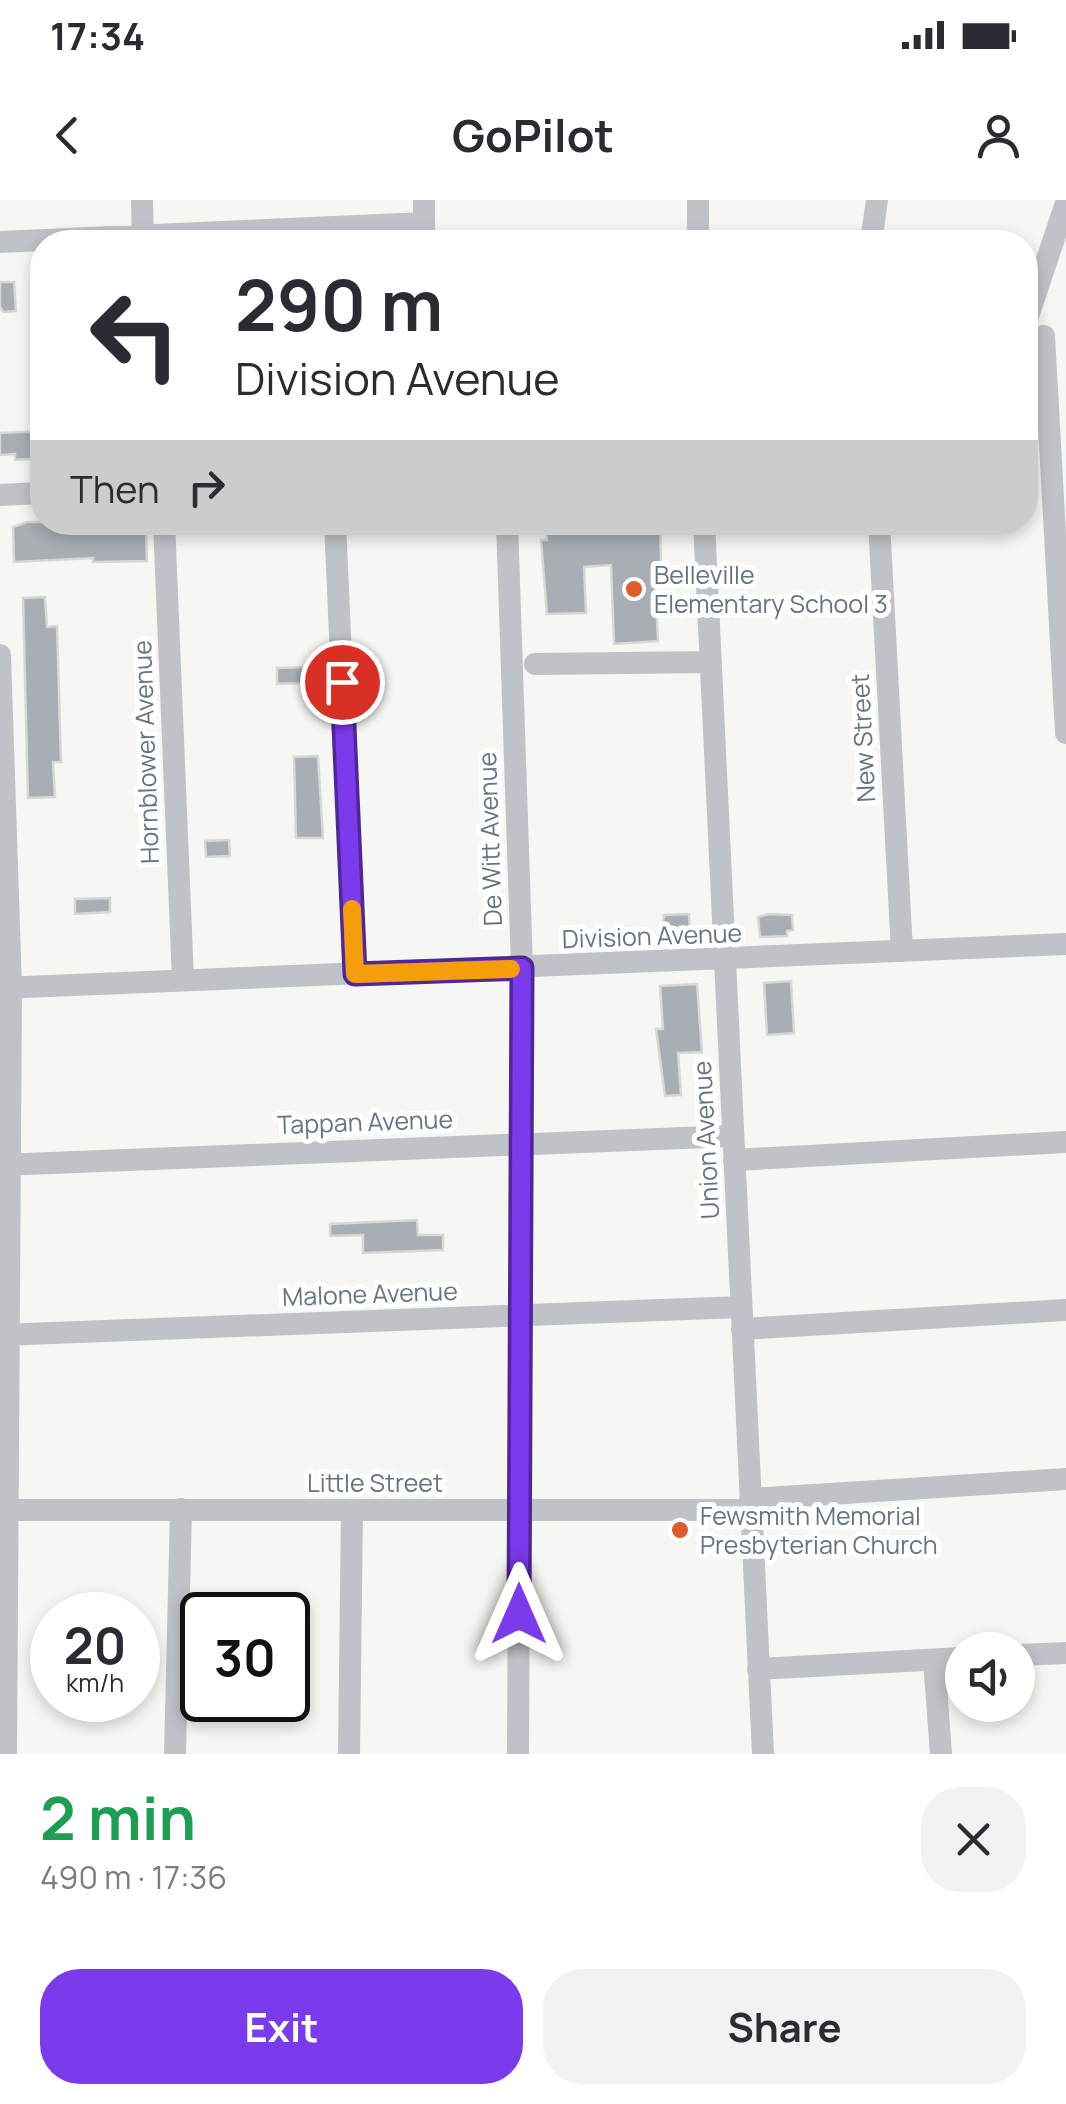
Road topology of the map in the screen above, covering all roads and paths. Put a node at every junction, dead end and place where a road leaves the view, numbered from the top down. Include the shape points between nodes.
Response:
1 (142, 200) edge
2 (698, 200) edge
3 (877, 200) edge
4 (1066, 203) edge
5 (424, 222) edge
6 (143, 230) edge
7 (292, 230) edge
8 (698, 230) edge
9 (873, 230) edge
10 (30, 241) edge
11 (0, 242) edge
12 (1038, 305) edge
13 (1038, 333) edge
14 (1066, 344) edge
15 (1038, 411) edge
16 (30, 493) edge
17 (0, 494) edge
18 (165, 535) edge
19 (337, 535) edge
20 (508, 535) edge
21 (705, 535) edge
22 (880, 535) edge
23 (0, 655) edge
24 (711, 662) junction
25 (535, 664) dead end
26 (1066, 733) edge
27 (2, 742) edge
28 (1066, 944) edge
29 (902, 951) junction
30 (725, 961) junction
31 (522, 968) junction
32 (355, 974) junction
33 (183, 980) junction
34 (6, 988) edge
35 (1066, 1142) edge
36 (522, 1144) junction
37 (734, 1148) junction
38 (5, 1165) edge
39 (1066, 1310) edge
40 (521, 1316) junction
41 (742, 1318) junction
42 (5, 1335) edge
43 (1066, 1479) edge
44 (750, 1505) junction
45 (181, 1509) junction
46 (4, 1510) edge
47 (520, 1510) junction
48 (352, 1511) junction
49 (1066, 1652) edge
50 (1035, 1654) edge
51 (945, 1659) edge
52 (934, 1660) junction
53 (758, 1669) junction
54 (6, 1754) edge
55 (175, 1754) edge
56 (349, 1754) edge
57 (518, 1754) edge
58 (763, 1754) edge
59 (941, 1754) edge

1 - 6 street
2 - 8 street
3 - 9 street
4 - 12 street
5 - 7 street
10 - 11 street
13 - 14 street
15 - 26 street
16 - 17 street
18 - 33 street, Hornblower Avenue
19 - 32 street
20 - 31 street, De Witt Avenue
21 - 24 street, Union Avenue
22 - 29 street, New Street
23 - 27 street
24 - 25 street
24 - 30 street, Union Avenue
27 - 34 street
28 - 29 street, Division Avenue
29 - 30 street, Division Avenue
30 - 31 street, Division Avenue
30 - 37 street, Union Avenue
31 - 32 street, Division Avenue
31 - 36 street, De Witt Avenue
32 - 33 street, Division Avenue
33 - 34 street, Division Avenue
34 - 38 street
35 - 37 street, Tappan Avenue
36 - 37 street, Tappan Avenue
36 - 38 street, Tappan Avenue
36 - 40 street, De Witt Avenue
37 - 41 street, Union Avenue
38 - 42 street
39 - 41 street, Malone Avenue
40 - 41 street, Malone Avenue
40 - 42 street, Malone Avenue
40 - 47 street, De Witt Avenue
41 - 44 street, Union Avenue
42 - 46 street
43 - 44 street, Little Street
44 - 47 street, Little Street
44 - 53 street, Union Avenue
45 - 46 street, Little Street
45 - 48 street, Little Street
45 - 55 street
46 - 54 street
47 - 48 street, Little Street
47 - 57 street, De Witt Avenue
48 - 56 street
49 - 50 street
51 - 52 street
52 - 53 street
52 - 59 street
53 - 58 street, Union Avenue

